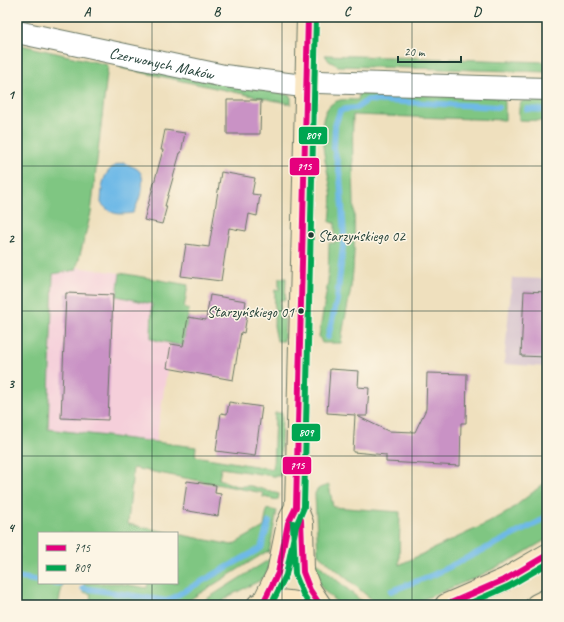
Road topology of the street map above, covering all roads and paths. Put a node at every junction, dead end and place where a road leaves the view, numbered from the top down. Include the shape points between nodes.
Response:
1 (308, 17) edge
2 (17, 32) edge
3 (307, 82) junction
4 (547, 89) edge
5 (296, 507) junction
6 (547, 555) edge
7 (547, 600) edge
8 (261, 604) edge
9 (304, 605) edge
10 (320, 605) edge
11 (446, 605) edge
12 (537, 605) edge

1 - 3 street
2 - 3 street, Czerwonych Maków via 224,76 295,85
3 - 4 street, Czerwonych Maków
3 - 5 street
5 - 8 street via 288,523 278,573
5 - 10 street via 302,523 303,572 310,590
6 - 11 street via 506,579
7 - 12 street
8 - 9 street via 283,601

